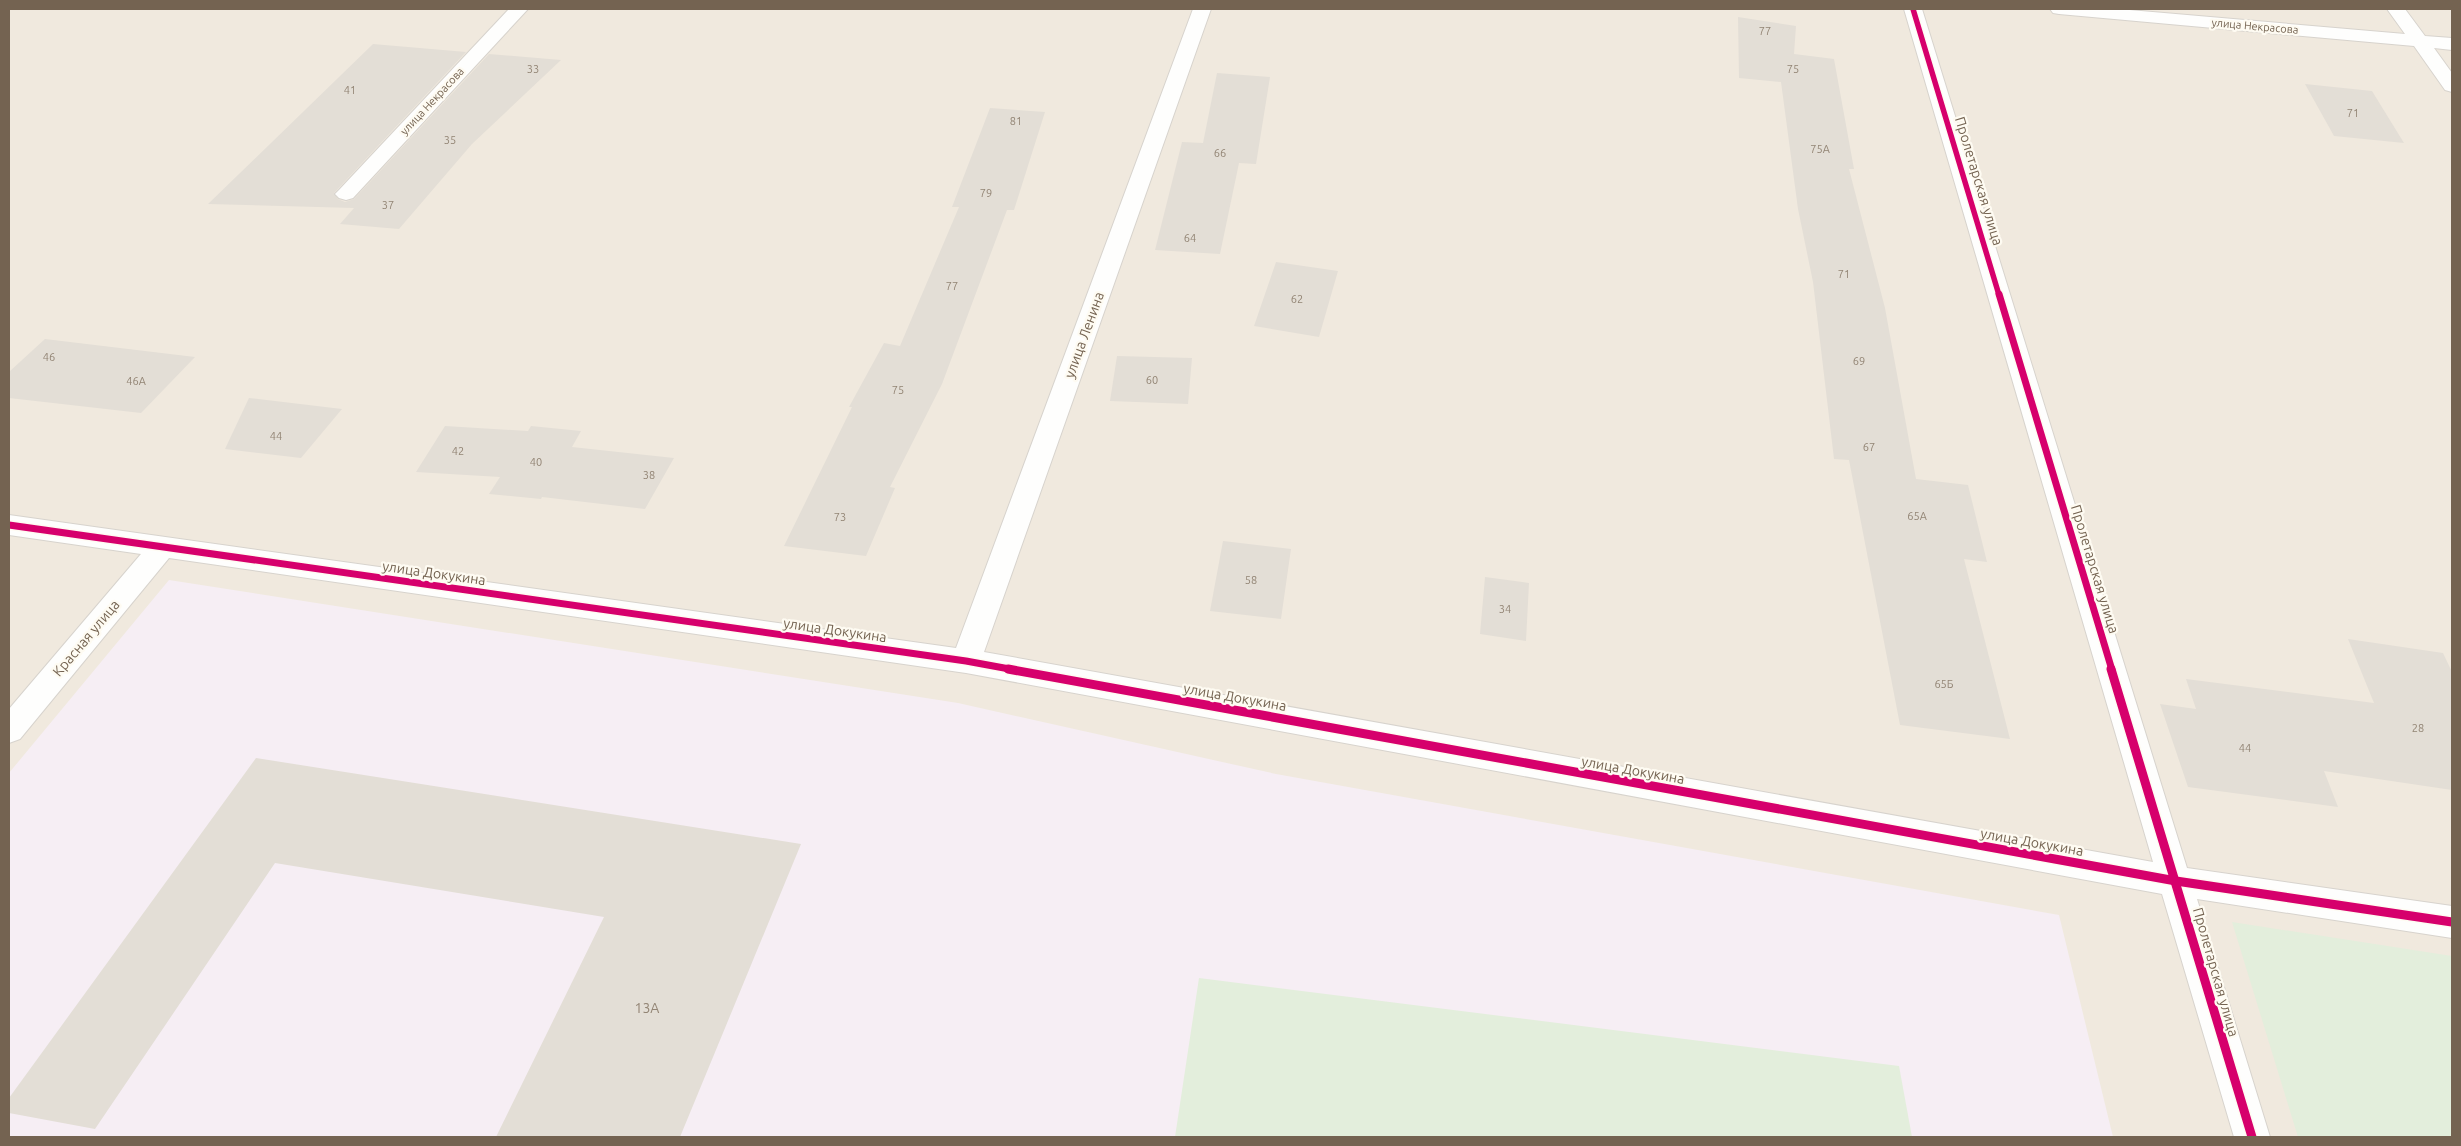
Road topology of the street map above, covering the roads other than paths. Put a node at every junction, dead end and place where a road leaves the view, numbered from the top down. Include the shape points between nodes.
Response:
1 (518, 9) edge
2 (1202, 9) edge
3 (1914, 9) edge
4 (2059, 9) edge
5 (2396, 9) edge
6 (2420, 41) junction
7 (2452, 44) edge
8 (2452, 86) edge
9 (346, 194) dead end
10 (9, 525) edge
11 (163, 547) junction
12 (966, 661) junction
13 (9, 730) edge
14 (2176, 881) junction
15 (2452, 922) edge
16 (2252, 1137) edge

1 - 9 street, улица Некрасова
2 - 12 street, улица Ленина
3 - 14 street, Пролетарская улица
4 - 6 street, улица Некрасова
5 - 6 street
6 - 7 street, улица Некрасова
6 - 8 street
10 - 11 street, улица Докукина
11 - 12 street, улица Докукина
11 - 13 street, Красная улица
12 - 14 street, улица Докукина
14 - 15 street, улица Докукина
14 - 16 street, Пролетарская улица

